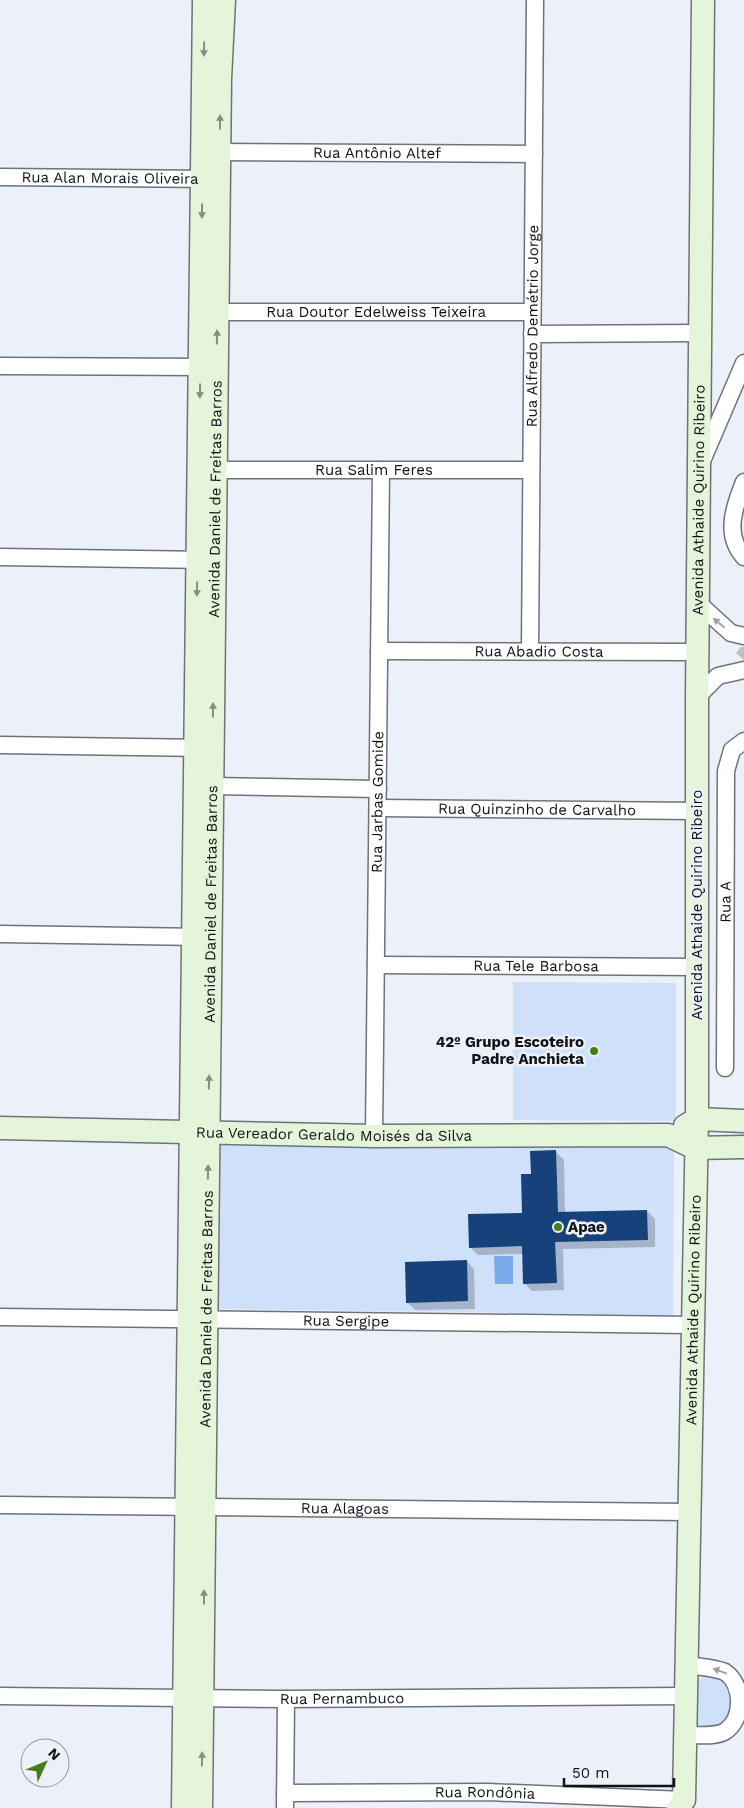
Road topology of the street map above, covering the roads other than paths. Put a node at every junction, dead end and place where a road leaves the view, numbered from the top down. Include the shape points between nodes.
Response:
1 (204, 0) edge
2 (224, 0) edge
3 (535, 0) edge
4 (703, 0) edge
5 (219, 152) junction
6 (534, 154) junction
7 (0, 177) edge
8 (211, 179) junction
9 (218, 312) junction
10 (532, 312) junction
11 (700, 333) junction
12 (532, 334) junction
13 (744, 363) edge
14 (0, 366) edge
15 (208, 367) junction
16 (699, 468) junction
17 (216, 470) junction
18 (381, 470) junction
19 (531, 470) junction
20 (744, 482) edge
21 (740, 552) edge
22 (0, 557) edge
23 (206, 560) junction
24 (698, 603) junction
25 (744, 636) edge
26 (379, 651) junction
27 (530, 651) junction
28 (698, 652) junction
29 (744, 670) edge
30 (697, 697) junction
31 (743, 741) edge
32 (0, 745) edge
33 (204, 748) junction
34 (212, 786) junction
35 (378, 789) junction
36 (378, 808) junction
37 (697, 811) junction
38 (0, 934) edge
39 (202, 937) junction
40 (376, 965) junction
41 (697, 967) junction
42 (725, 1068) dead end
43 (697, 1119) junction
44 (739, 1121) edge
45 (0, 1128) edge
46 (200, 1131) junction
47 (668, 1135) junction
48 (374, 1136) junction
49 (739, 1147) edge
50 (695, 1148) junction
51 (0, 1317) edge
52 (198, 1319) junction
53 (693, 1325) junction
54 (0, 1505) edge
55 (196, 1507) junction
56 (689, 1512) junction
57 (687, 1665) junction
58 (743, 1692) edge
59 (0, 1696) edge
60 (686, 1696) junction
61 (194, 1698) junction
62 (286, 1699) junction
63 (685, 1735) junction
64 (285, 1801) edge
65 (682, 1805) edge
66 (183, 1808) edge
67 (201, 1808) edge

1 -> 8 street, Avenida Daniel de Freitas Barros
5 -> 2 street, Avenida Daniel de Freitas Barros
3 - 6 street, Rua Alfredo Demétrio Jorge
4 - 11 street, Avenida Athaide Quirino Ribeiro
5 - 6 street, Rua Antônio Altef
5 - 8 street, Avenida Daniel de Freitas Barros
6 - 10 street, Rua Alfredo Demétrio Jorge
7 - 8 street, Rua Alan Morais Oliveira
8 - 9 street, Avenida Daniel de Freitas Barros
8 -> 15 street, Avenida Daniel de Freitas Barros
9 - 10 street, Rua Doutor Edelweiss Teixeira
15 -> 9 street, Avenida Daniel de Freitas Barros
10 - 12 street, Rua Alfredo Demétrio Jorge
11 - 12 street
11 - 16 street, Avenida Athaide Quirino Ribeiro
12 - 19 street, Rua Alfredo Demétrio Jorge
13 - 16 street
14 - 15 street
15 - 17 street, Avenida Daniel de Freitas Barros
15 -> 23 street, Avenida Daniel de Freitas Barros
16 - 24 street, Avenida Athaide Quirino Ribeiro
17 - 18 street, Rua Salim Feres
17 - 23 street, Avenida Daniel de Freitas Barros
18 - 19 street, Rua Salim Feres
18 - 26 street, Rua Jarbas Gomide
19 - 27 street, Rua Alfredo Demétrio Jorge
20 - 21 street via 732,513 732,527
22 - 23 street
23 - 33 street, Avenida Daniel de Freitas Barros
25 -> 24 street via 731,633
24 - 28 street, Avenida Athaide Quirino Ribeiro
26 - 27 street, Rua Abadio Costa
26 - 35 street, Rua Jarbas Gomide
27 - 28 street, Rua Abadio Costa
28 - 30 street, Avenida Athaide Quirino Ribeiro
29 - 30 street via 718,676
30 - 37 street, Avenida Athaide Quirino Ribeiro
31 - 42 street, Rua A via 732,750 726,771
32 - 33 street
33 - 34 street, Avenida Daniel de Freitas Barros
33 - 39 street, Avenida Daniel de Freitas Barros
34 - 35 street
34 - 39 street, Avenida Daniel de Freitas Barros
35 - 36 street, Rua Jarbas Gomide
36 - 37 street, Rua Quinzinho de Carvalho
36 - 40 street, Rua Jarbas Gomide
37 - 41 street, Avenida Athaide Quirino Ribeiro
38 - 39 street
39 - 46 street, Avenida Daniel de Freitas Barros
40 - 41 street, Rua Tele Barbosa
40 - 48 street, Rua Jarbas Gomide
41 - 43 street, Avenida Athaide Quirino Ribeiro
43 - 44 street
43 - 47 street, Rua Vereador Geraldo Moisés da Silva
43 - 50 street, Avenida Athaide Quirino Ribeiro
44 - 49 street
45 - 46 street, Rua Vereador Geraldo Moisés da Silva
46 - 48 street, Rua Vereador Geraldo Moisés da Silva
46 - 52 street, Avenida Daniel de Freitas Barros
47 - 48 street, Rua Vereador Geraldo Moisés da Silva
47 - 50 street, Rua Vereador Geraldo Moisés da Silva
49 - 50 street
50 - 53 street, Avenida Athaide Quirino Ribeiro
51 - 52 street, Rua Sergipe
52 - 53 street, Rua Sergipe
52 - 55 street, Avenida Daniel de Freitas Barros
53 - 56 street, Avenida Athaide Quirino Ribeiro
54 - 55 street, Rua Alagoas
55 - 56 street, Rua Alagoas
55 - 61 street, Avenida Daniel de Freitas Barros
56 - 57 street, Avenida Athaide Quirino Ribeiro
58 -> 57 street via 726,1672
57 - 60 street, Avenida Athaide Quirino Ribeiro
58 - 63 street via 743,1709 731,1728 711,1735
59 - 61 street, Rua Pernambuco
60 - 62 street, Rua Pernambuco
60 - 63 street, Avenida Athaide Quirino Ribeiro
61 - 62 street, Rua Pernambuco
61 - 66 street, Avenida Daniel de Freitas Barros
67 -> 61 street, Avenida Daniel de Freitas Barros
62 - 64 street
63 - 65 street, Avenida Athaide Quirino Ribeiro
64 - 65 street, Rua Rondônia via 488,1792

